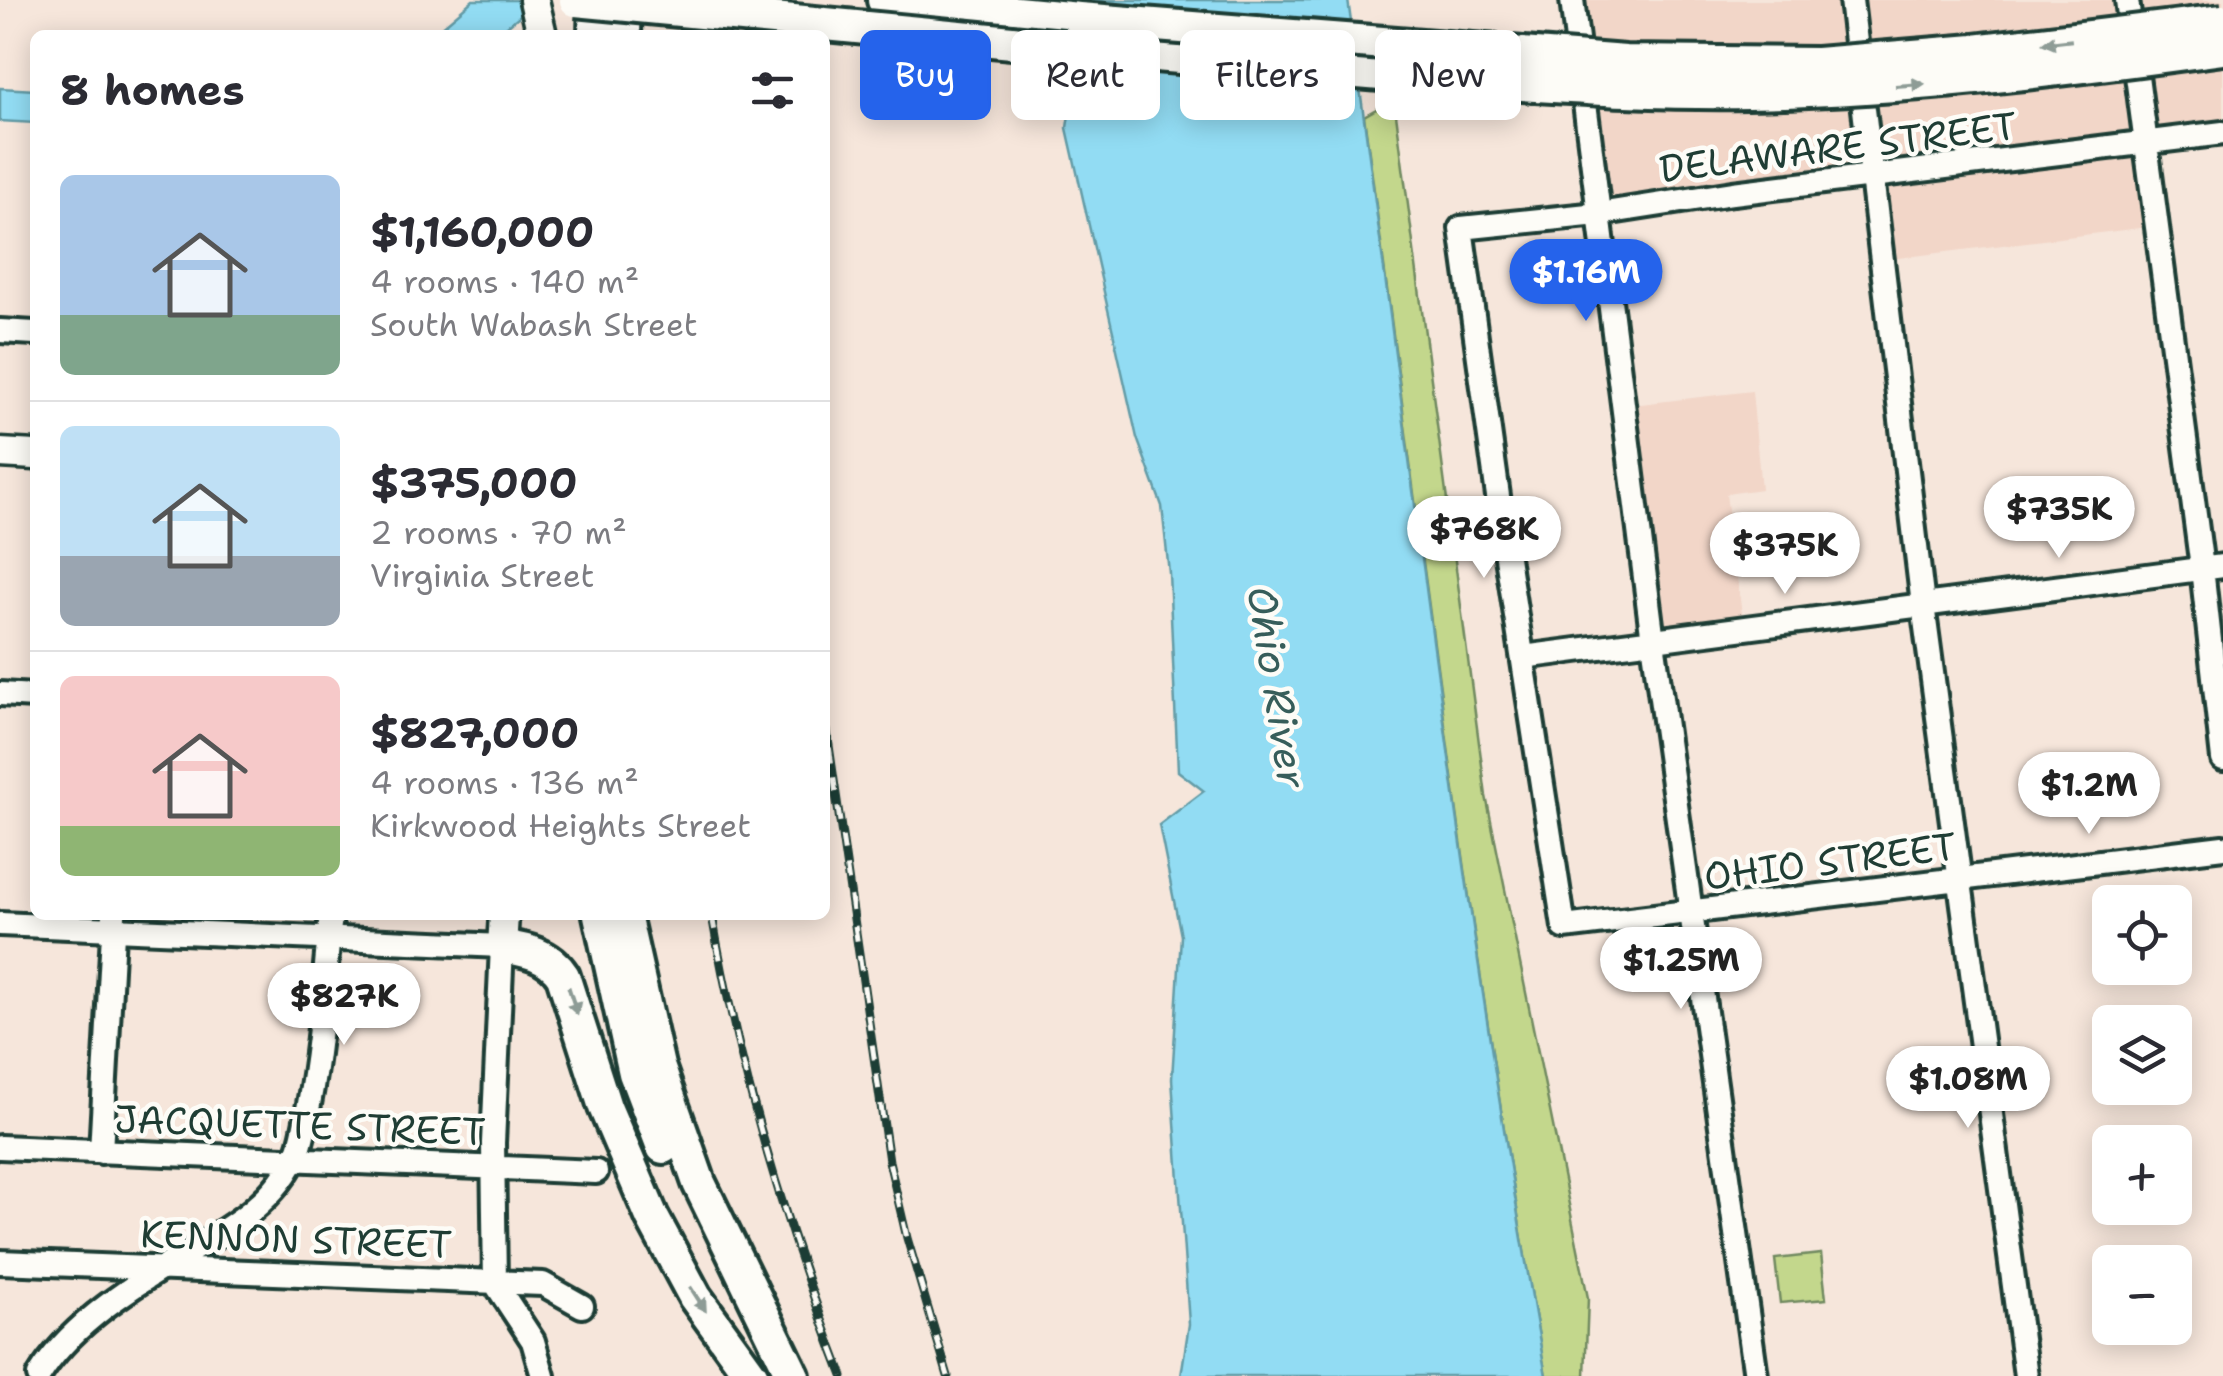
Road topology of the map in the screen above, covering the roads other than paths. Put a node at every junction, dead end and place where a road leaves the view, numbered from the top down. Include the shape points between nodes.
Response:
1 (534, 0) edge
2 (576, 0) edge
3 (596, 0) edge
4 (625, 0) edge
5 (884, 0) edge
6 (1572, 0) edge
7 (1851, 0) edge
8 (2127, 0) edge
9 (2223, 21) edge
10 (541, 30) edge
11 (595, 30) edge
12 (624, 30) edge
13 (1022, 30) edge
14 (1059, 30) edge
15 (1160, 38) edge
16 (1160, 44) edge
17 (2223, 48) edge
18 (2223, 132) edge
19 (2145, 142) junction
20 (1872, 176) junction
21 (1598, 214) junction
22 (0, 331) edge
23 (30, 332) edge
24 (0, 453) edge
25 (30, 454) edge
26 (2213, 567) edge
27 (1923, 605) junction
28 (1653, 641) junction
29 (1523, 657) junction
30 (0, 694) edge
31 (30, 696) edge
32 (2223, 759) edge
33 (2223, 846) edge
34 (1962, 879) junction
35 (1694, 914) junction
36 (601, 920) edge
37 (625, 920) edge
38 (639, 920) edge
39 (114, 922) edge
40 (0, 924) edge
41 (330, 926) edge
42 (503, 931) edge
43 (658, 1066) junction
44 (0, 1147) edge
45 (101, 1152) junction
46 (292, 1162) junction
47 (494, 1168) junction
48 (596, 1172) dead end
49 (0, 1262) edge
50 (161, 1269) junction
51 (495, 1282) junction
52 (582, 1306) dead end
53 (39, 1376) edge
54 (543, 1376) edge
55 (752, 1376) edge
56 (768, 1376) edge
57 (794, 1376) edge
58 (1756, 1376) edge
59 (2026, 1376) edge

1 - 10 main road
2 - 13 highway, bridge
3 - 11 highway
4 - 12 highway
5 - 14 highway
6 - 21 street
7 - 20 street
8 - 19 street
9 -> 15 highway, bridge via 1799,64 1625,62
16 -> 17 highway, bridge via 1428,78 1742,92 2007,78
18 - 19 street, DELAWARE STREET
19 - 20 street, DELAWARE STREET
19 - 26 street
20 - 21 street, DELAWARE STREET
20 - 27 street
21 - 28 street
21 - 29 street, DELAWARE STREET via 1461,228
22 - 23 street
24 - 25 main road
26 - 27 street
26 - 32 street
27 - 28 street
27 - 34 street
28 - 29 street
28 - 35 street
29 - 35 street, OHIO STREET via 1564,927
30 - 31 street
33 - 34 street, OHIO STREET
34 - 35 street, OHIO STREET
34 - 59 street
35 - 58 street
36 - 56 highway via 641,1089 678,1189
37 - 43 highway
38 - 43 highway
39 - 40 street
39 - 41 street
39 - 45 street
41 - 42 street
41 - 46 street via 313,1082
42 - 47 street
42 -> 55 highway via 563,976 605,1107 652,1217 695,1298
43 - 57 highway via 699,1183
44 - 45 street, JACQUETTE STREET
45 - 46 street, JACQUETTE STREET
46 - 47 street, JACQUETTE STREET
46 - 50 street via 250,1215
47 - 48 street, JACQUETTE STREET
47 - 51 street
49 - 50 street, KENNON STREET
50 - 51 street, KENNON STREET
50 - 53 street via 68,1339
51 - 52 street, KENNON STREET via 544,1284
51 - 54 street via 533,1341

